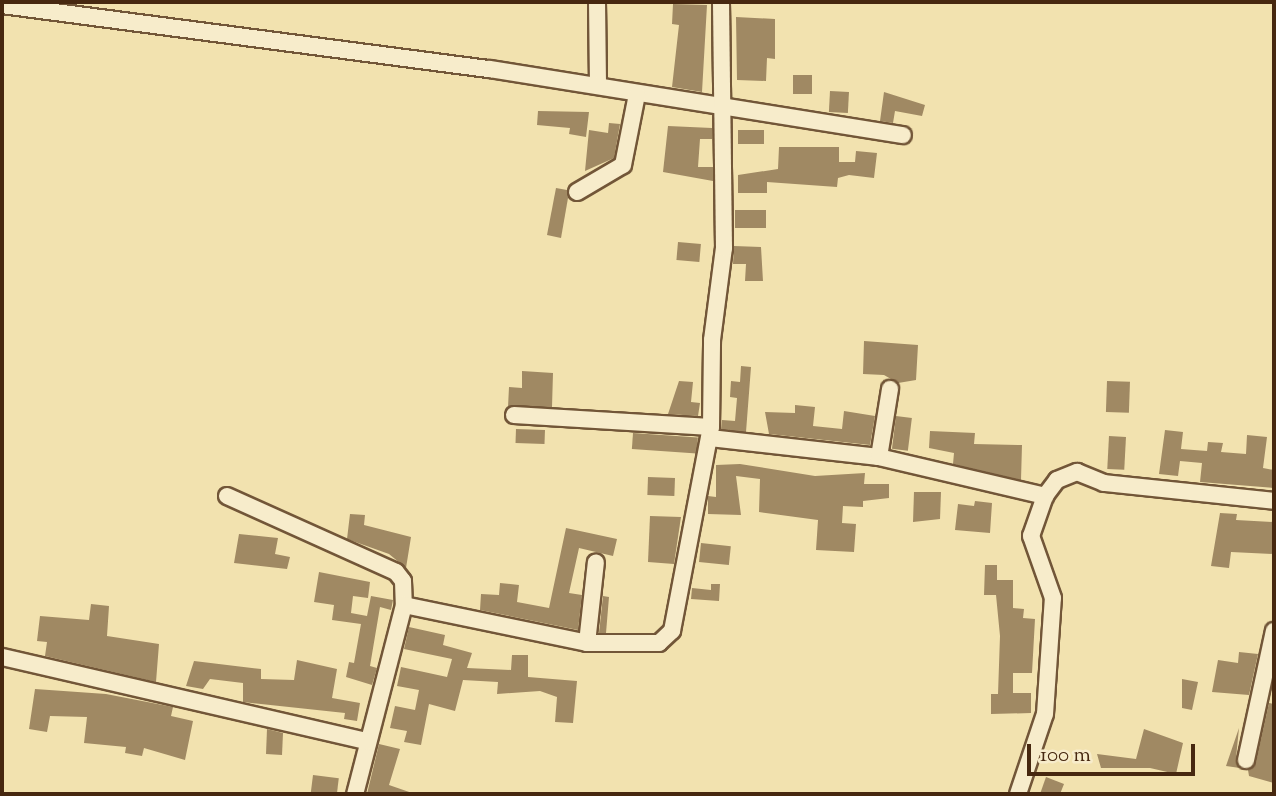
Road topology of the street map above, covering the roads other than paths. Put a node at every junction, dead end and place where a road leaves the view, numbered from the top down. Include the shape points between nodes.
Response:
1 (597, 2) edge
2 (721, 2) edge
3 (2, 5) edge
4 (598, 85) junction
5 (637, 94) junction
6 (723, 105) junction
7 (902, 135) dead end
8 (577, 192) dead end
9 (890, 389) dead end
10 (514, 415) dead end
11 (710, 432) junction
12 (878, 457) junction
13 (227, 496) dead end
14 (1045, 496) junction
15 (1274, 501) edge
16 (596, 562) dead end
17 (404, 605) junction
18 (1274, 631) edge
19 (587, 643) junction
20 (2, 657) edge
21 (367, 741) junction
22 (1246, 760) dead end
23 (355, 794) edge
24 (1018, 794) edge

1 - 4 street
2 - 6 street
3 - 4 street
4 - 5 street
5 - 6 street
5 - 8 street via 623,165
6 - 7 street
6 - 11 street via 724,248 712,340
9 - 12 street
10 - 11 street
11 - 12 street
11 - 19 street via 669,636 659,643 628,647
12 - 14 street
13 - 17 street via 396,572 403,581
14 - 15 street via 1057,480 1076,472 1104,483
14 - 24 street via 1031,536 1053,598 1045,714
16 - 19 street
17 - 19 street
17 - 21 street
18 - 22 street
20 - 21 street
21 - 23 street

